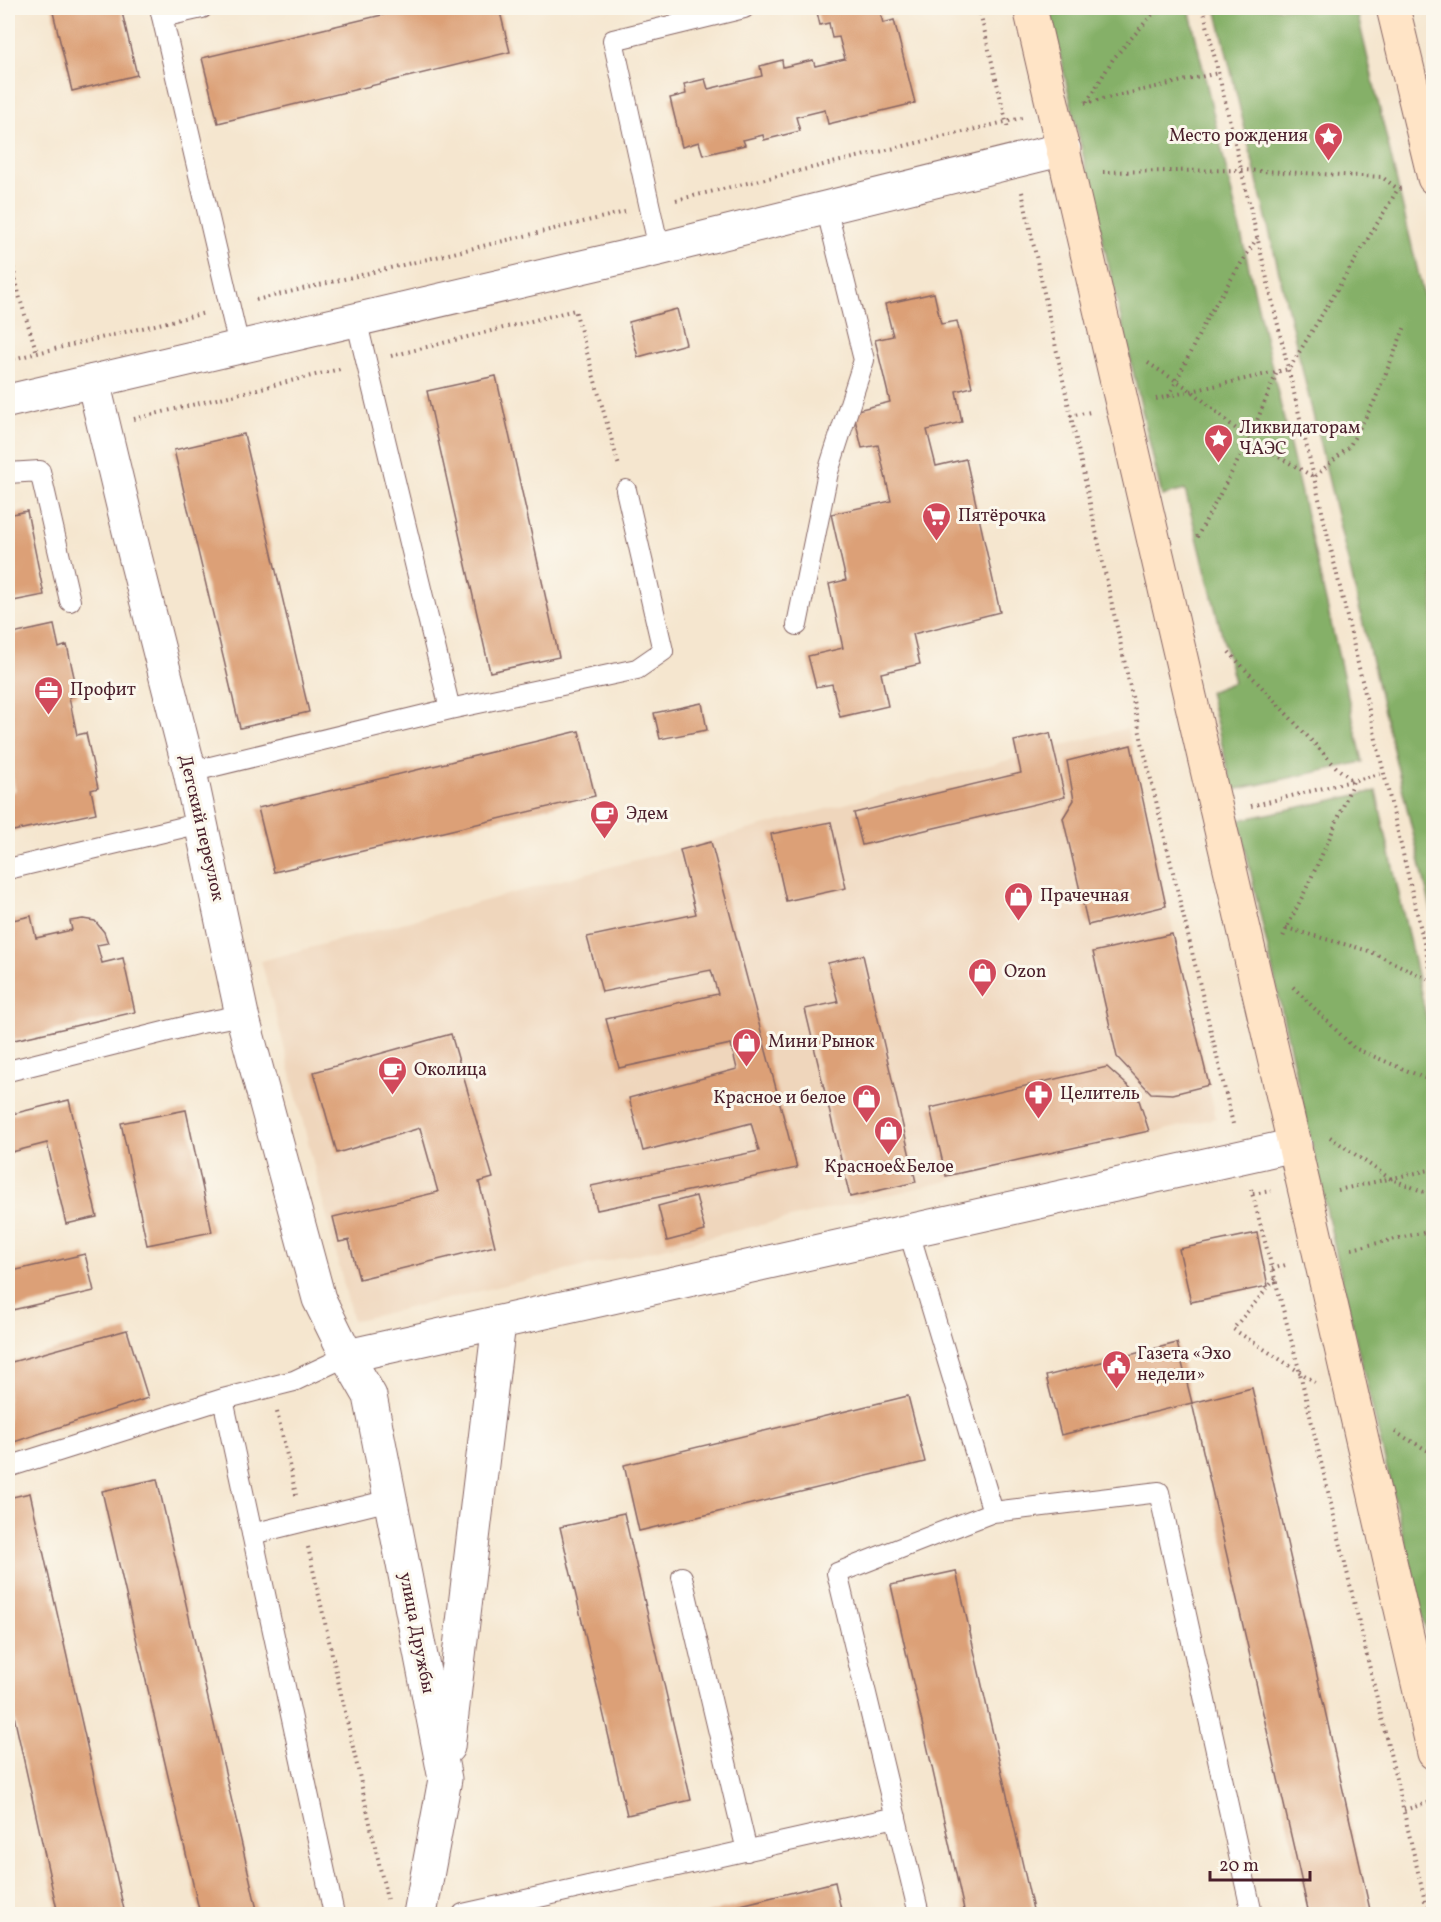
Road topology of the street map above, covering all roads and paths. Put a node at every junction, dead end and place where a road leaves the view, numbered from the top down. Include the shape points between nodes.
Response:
1 (202, 8) edge
2 (744, 8) edge
3 (980, 8) edge
4 (1030, 8) edge
5 (1158, 8) edge
6 (1203, 8) edge
7 (1393, 8) edge
8 (161, 12) edge
9 (1218, 73) junction
10 (1087, 102) junction
11 (1054, 110) junction
12 (1006, 121) junction
13 (1015, 161) junction
14 (1066, 161) junction
15 (1241, 170) junction
16 (1427, 173) edge
17 (1398, 189) junction
18 (650, 206) junction
19 (826, 207) junction
20 (1258, 238) junction
21 (8, 244) edge
22 (659, 249) junction
23 (230, 307) junction
24 (356, 319) junction
25 (1406, 324) dead end
26 (239, 346) junction
27 (37, 352) junction
28 (8, 360) edge
29 (1144, 361) dead end
30 (367, 363) junction
31 (1289, 369) junction
32 (1277, 372) junction
33 (93, 381) junction
34 (1176, 382) junction
35 (50, 391) junction
36 (1192, 391) junction
37 (1168, 396) junction
38 (8, 401) edge
39 (1124, 406) junction
40 (1070, 416) junction
41 (104, 427) junction
42 (1249, 440) junction
43 (8, 473) edge
44 (1314, 477) junction
45 (626, 490) joint
46 (1197, 537) dead end
47 (70, 601) dead end
48 (797, 625) dead end
49 (1229, 652) dead end
50 (450, 709) junction
51 (190, 772) junction
52 (1384, 773) junction
53 (1353, 781) junction
54 (1241, 809) dead end
55 (201, 823) junction
56 (8, 869) edge
57 (1286, 928) junction
58 (1279, 950) dead end
59 (1433, 983) edge
60 (1290, 984) dead end
61 (242, 1015) junction
62 (8, 1071) edge
63 (1434, 1082) edge
64 (1330, 1137) dead end
65 (1295, 1145) junction
66 (1241, 1158) junction
67 (1434, 1168) edge
68 (1389, 1178) junction
69 (1253, 1194) junction
70 (1434, 1196) edge
71 (1307, 1197) junction
72 (909, 1232) junction
73 (499, 1323) junction
74 (347, 1356) junction
75 (272, 1387) junction
76 (223, 1400) junction
77 (8, 1467) edge
78 (390, 1500) junction
79 (298, 1502) dead end
80 (993, 1512) junction
81 (252, 1534) junction
82 (305, 1536) dead end
83 (682, 1577) dead end
84 (1432, 1744) edge
85 (445, 1779) junction
86 (1434, 1801) edge
87 (1404, 1810) junction
88 (896, 1817) junction
89 (747, 1851) junction
90 (388, 1903) dead end
91 (334, 1914) edge
92 (420, 1914) edge
93 (464, 1914) edge
94 (919, 1914) edge
95 (1252, 1914) edge
96 (1428, 1914) edge

1 - 8 lane
2 - 18 lane via 613,39
3 - 12 path
4 - 11 street
5 - 10 path via 1113,59
6 - 9 path
7 - 16 street
8 - 23 lane
9 - 10 path
9 - 15 path
10 - 11 path
11 - 12 path
11 - 14 street
12 - 13 path
12 - 18 path
13 - 14 street
13 - 19 street
13 - 40 path
14 - 15 path
14 - 39 street
15 - 17 path via 1382,177
15 - 20 path
16 - 17 path
17 - 31 path
18 - 22 lane
18 - 23 path
19 - 22 street
19 - 48 lane via 864,360 828,472
20 - 31 path
20 - 34 path via 1208,316
21 - 27 path
22 - 24 street
23 - 26 lane
23 - 27 path
24 - 26 street
24 - 30 lane
25 - 44 path via 1374,402 1349,447
26 - 33 street
27 - 28 path
27 - 35 path
29 - 34 path
30 - 41 path
30 - 45 path via 575,310
30 - 50 lane
31 - 32 path
31 - 44 path
32 - 36 path
32 - 42 path
33 - 35 street
33 - 41 street, Детский переулок
34 - 36 path
34 - 37 path
35 - 38 street
36 - 37 path
36 - 42 path
37 - 39 path
39 - 40 path
39 - 65 street
40 - 66 path via 1142,742
41 - 51 street, Детский переулок
42 - 44 path
42 - 46 path
43 - 47 lane via 40,471
44 - 52 path
45 - 50 lane via 663,651 637,669
49 - 53 path via 1336,768
50 - 51 lane
51 - 55 street, Детский переулок
52 - 53 path
52 - 59 path
53 - 54 path
53 - 57 path
55 - 56 lane
55 - 61 street, Детский переулок
57 - 58 path
57 - 59 path via 1369,951
60 - 63 path via 1354,1048
61 - 62 lane
61 - 74 street, Детский переулок via 319,1299
64 - 68 path
65 - 66 street
65 - 71 street
66 - 69 path
66 - 72 street
67 - 68 path
68 - 70 path
68 - 71 path
69 - 71 path via 1271,1191
69 - 87 path via 1300,1372
71 - 84 street
72 - 73 street
72 - 80 lane
73 - 74 street
73 - 85 street
74 - 75 lane via 294,1382
74 - 78 street, улица Дружбы via 370,1395
75 - 76 lane
75 - 79 path
76 - 77 lane
76 - 81 lane
78 - 81 lane
78 - 85 street, улица Дружбы
80 - 88 lane via 837,1573
80 - 95 lane via 1159,1492
81 - 91 lane
82 - 90 path
83 - 89 lane
85 - 92 street, улица Дружбы
86 - 87 path
87 - 96 path
88 - 89 lane
88 - 94 lane
89 - 93 lane

